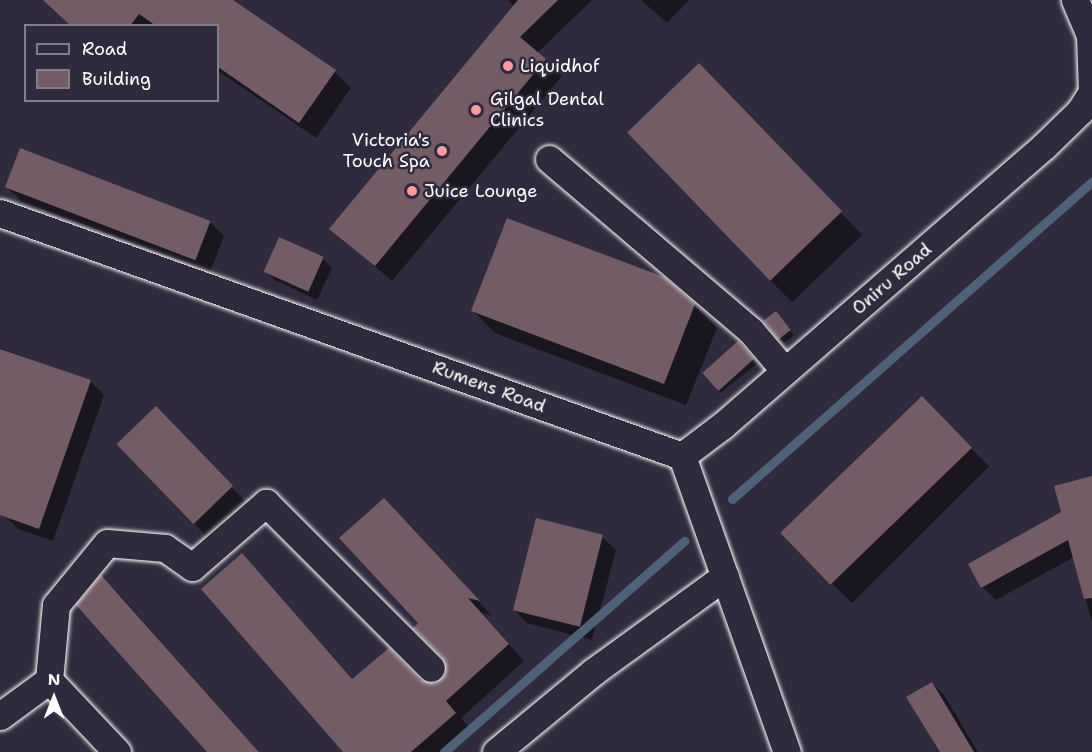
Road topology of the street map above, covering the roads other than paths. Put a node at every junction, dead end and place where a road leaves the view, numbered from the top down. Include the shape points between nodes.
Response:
1 (1075, 0) edge
2 (1092, 92) edge
3 (549, 159) dead end
4 (0, 213) edge
5 (785, 371) junction
6 (682, 456) junction
7 (725, 576) junction
8 (431, 668) dead end
9 (49, 680) junction
10 (0, 716) edge
11 (117, 752) edge
12 (496, 752) edge
13 (787, 752) edge

1 - 2 street via 1090,35
2 - 5 street, Oniru Road via 1080,111 1044,146
3 - 5 street via 752,331
4 - 6 street, Rumens Road
5 - 6 street, Oniru Road
6 - 7 street
7 - 12 street via 593,672
7 - 13 street
8 - 9 street via 266,503 192,567 165,548 107,543 56,605
9 - 10 street
9 - 11 street

